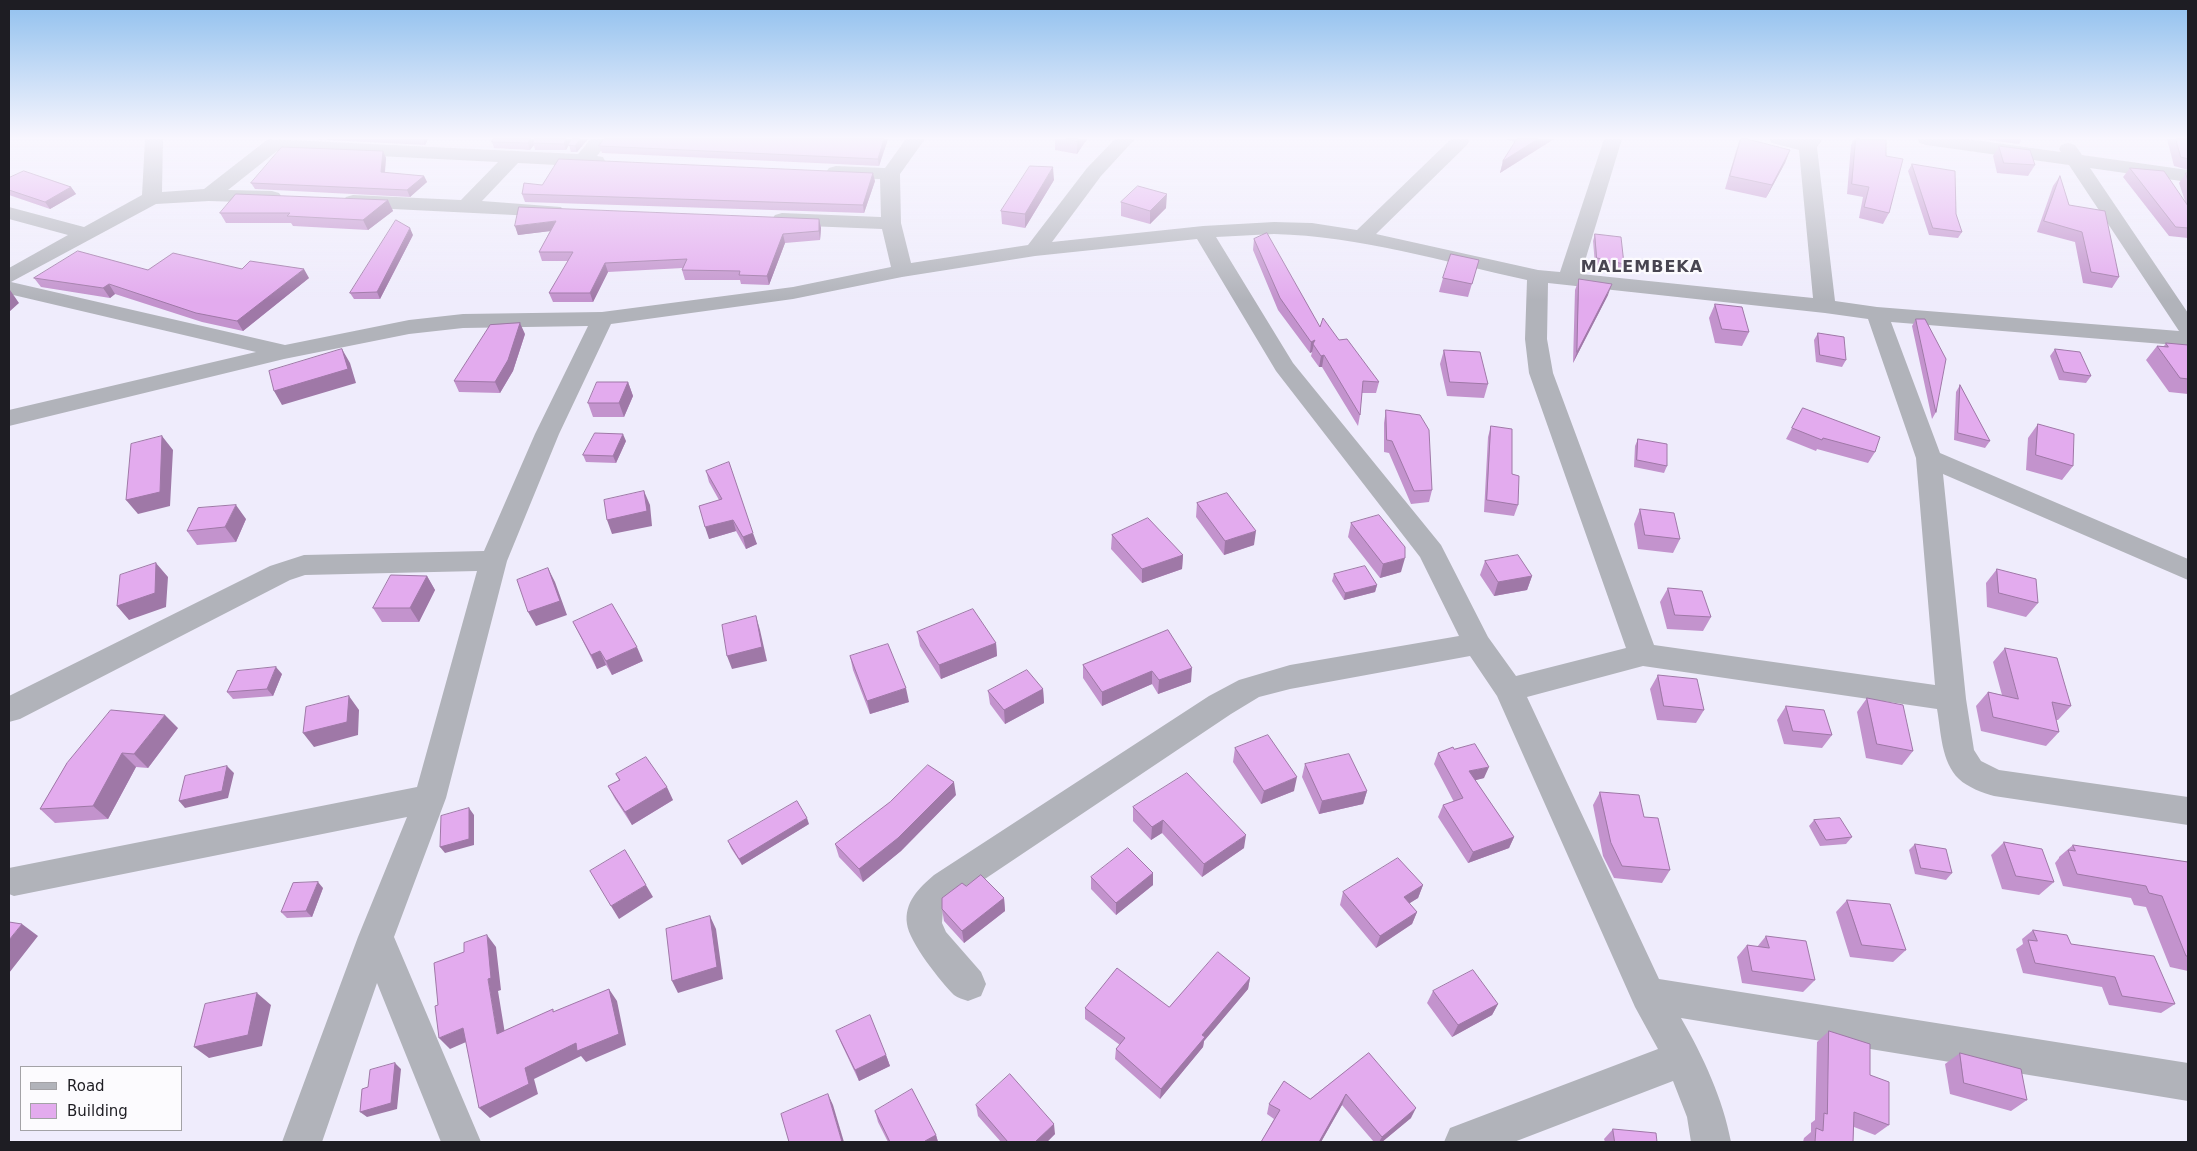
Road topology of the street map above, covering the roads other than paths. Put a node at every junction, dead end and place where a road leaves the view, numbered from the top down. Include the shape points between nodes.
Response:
1 (152, 193) edge
2 (212, 193) edge
3 (479, 193) edge
4 (890, 193) edge
5 (1078, 193) edge
6 (1407, 193) edge
7 (1596, 193) edge
8 (1815, 193) edge
9 (2096, 193) edge
10 (209, 195) junction
11 (152, 198) junction
12 (287, 198) edge
13 (337, 201) edge
14 (466, 207) junction
15 (570, 211) edge
16 (9, 213) edge
17 (764, 218) edge
18 (891, 223) junction
19 (1203, 232) junction
20 (88, 234) junction
21 (1362, 236) junction
22 (1035, 250) junction
23 (902, 271) junction
24 (9, 276) edge
25 (1538, 276) junction
26 (1569, 278) junction
27 (9, 288) edge
28 (1825, 306) junction
29 (1877, 314) junction
30 (602, 319) junction
31 (2188, 330) edge
32 (2188, 339) edge
33 (284, 352) junction
34 (9, 418) edge
35 (1929, 458) junction
36 (492, 561) junction
37 (2188, 570) edge
38 (1476, 644) junction
39 (1643, 655) junction
40 (1509, 690) junction
41 (1951, 699) junction
42 (9, 710) edge
43 (430, 798) junction
44 (2188, 811) edge
45 (14, 881) dead end
46 (376, 937) junction
47 (968, 984) dead end
48 (1648, 995) junction
49 (1683, 1058) junction
50 (2188, 1082) edge
51 (302, 1142) edge
52 (461, 1142) edge
53 (1464, 1142) edge
54 (1711, 1142) edge

1 - 11 street
2 - 10 street
3 - 14 street
4 - 18 street
5 - 22 street
6 - 21 street
7 - 26 street
8 - 28 street
9 - 31 street
10 - 11 street
10 - 12 street
11 - 20 street
13 - 14 street
14 - 15 street
16 - 20 street
17 - 18 street
18 - 23 street
19 - 21 street via 1274,228
19 - 22 street
19 - 38 street via 1284,366 1431,552
20 - 24 street
21 - 25 street
22 - 23 street
23 - 30 street via 793,293
25 - 26 street
25 - 39 street via 1536,339 1541,373
26 - 28 street
27 - 33 street
28 - 29 street
29 - 32 street
29 - 35 street
30 - 33 street via 464,321 409,327
30 - 36 street
33 - 34 street
35 - 37 street
35 - 41 street
36 - 42 street via 304,565 280,573
36 - 43 street
38 - 40 street
38 - 47 street via 1290,677 1250,688 946,886 927,903 924,924 934,944
39 - 40 street
39 - 41 street
40 - 48 street
41 - 44 street via 1959,752 1970,770 1994,783
43 - 45 street
43 - 46 street
46 - 51 street
46 - 52 street
48 - 49 street
48 - 50 street
49 - 53 street
49 - 54 street via 1706,1117

